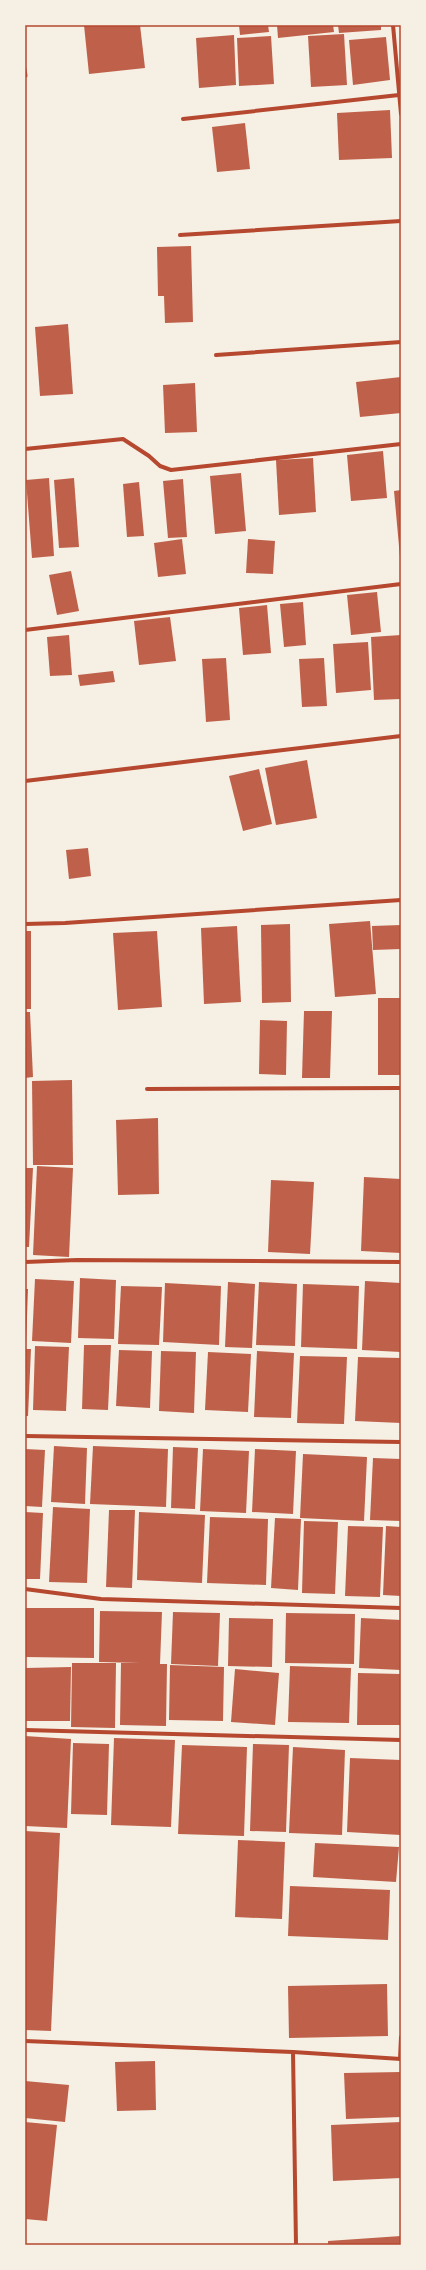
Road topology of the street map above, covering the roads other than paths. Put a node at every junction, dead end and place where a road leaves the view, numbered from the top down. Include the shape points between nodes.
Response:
1 (393, 25) edge
2 (25, 69) edge
3 (26, 76) edge
4 (399, 95) junction
5 (401, 114) edge
6 (183, 119) dead end
7 (401, 222) edge
8 (180, 235) dead end
9 (401, 342) edge
10 (216, 355) dead end
11 (401, 444) edge
12 (25, 449) edge
13 (401, 584) edge
14 (25, 630) edge
15 (401, 736) edge
16 (25, 781) edge
17 (401, 900) edge
18 (25, 924) edge
19 (147, 1088) dead end
20 (401, 1088) edge
21 (25, 1262) edge
22 (401, 1262) edge
23 (25, 1436) edge
24 (401, 1442) edge
25 (25, 1589) edge
26 (401, 1608) edge
27 (25, 1730) edge
28 (401, 1740) edge
29 (401, 2037) edge
30 (25, 2042) edge
31 (293, 2052) junction
32 (401, 2060) edge
33 (296, 2245) edge

1 - 4 street
2 - 3 lane
4 - 5 street
4 - 6 street
7 - 8 street
9 - 10 street
11 - 12 street via 171,470 160,466 123,439
13 - 14 street
15 - 16 street
17 - 18 street
19 - 20 street
21 - 22 street
23 - 24 street
25 - 26 street via 101,1599
27 - 28 street
29 - 32 street
30 - 31 street
31 - 32 street
31 - 33 street

